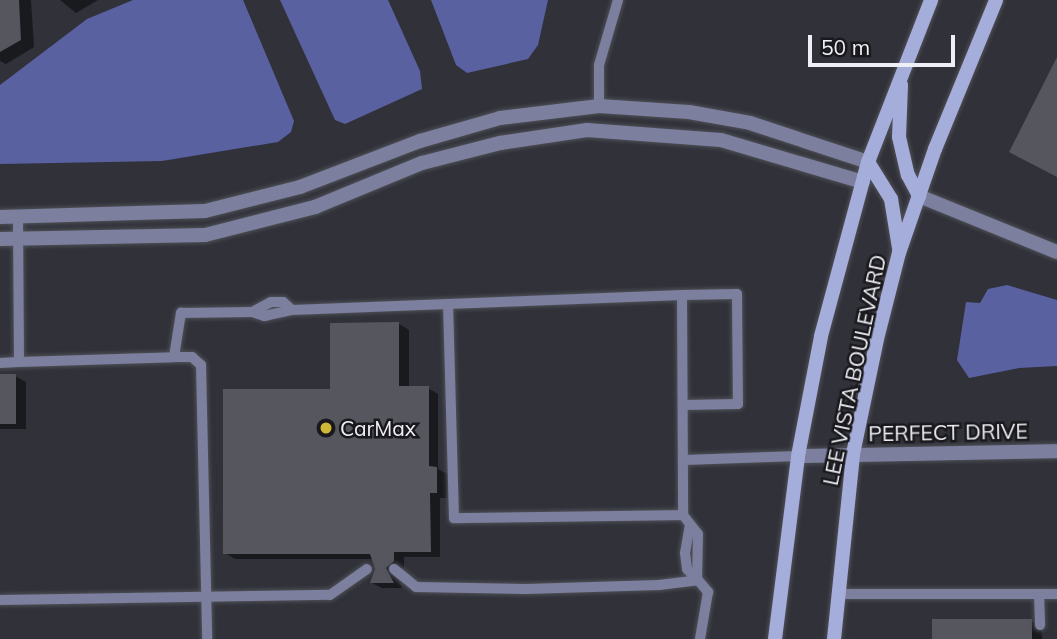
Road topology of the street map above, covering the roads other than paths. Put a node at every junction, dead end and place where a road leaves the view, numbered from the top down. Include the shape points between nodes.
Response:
1 (618, 0) edge
2 (930, 0) edge
3 (996, 0) edge
4 (902, 74) junction
5 (599, 106) junction
6 (867, 162) junction
7 (863, 182) junction
8 (919, 196) junction
9 (0, 217) edge
10 (18, 217) junction
11 (0, 239) edge
12 (19, 239) junction
13 (1057, 252) edge
14 (899, 253) junction
15 (682, 295) junction
16 (448, 304) junction
17 (174, 357) junction
18 (19, 362) junction
19 (0, 363) edge
20 (683, 405) junction
21 (1057, 451) edge
22 (853, 454) junction
23 (798, 456) junction
24 (684, 460) junction
25 (686, 520) junction
26 (367, 569) dead end
27 (394, 569) dead end
28 (697, 580) junction
29 (839, 594) junction
30 (1039, 594) junction
31 (1057, 594) edge
32 (206, 597) junction
33 (0, 600) edge
34 (1041, 625) dead end
35 (207, 639) edge
36 (700, 639) edge
37 (775, 639) edge
38 (834, 639) edge

1 - 5 lane via 599,65
2 - 4 street, LEE VISTA BOULEVARD
3 - 8 street, LEE VISTA BOULEVARD via 956,91
4 - 6 street, LEE VISTA BOULEVARD
4 - 8 street via 899,136 908,175
5 - 6 street via 689,112 750,123
5 - 10 street via 500,118 420,141 300,187 205,211
6 - 7 street, LEE VISTA BOULEVARD
6 - 14 street via 891,199
7 - 12 street via 721,140 587,130 500,143 422,163 315,207 205,234
7 - 23 street, LEE VISTA BOULEVARD via 821,336
8 - 13 street
8 - 14 street, LEE VISTA BOULEVARD
9 - 10 street
10 - 12 lane
11 - 12 street
12 - 18 lane
14 - 22 street, LEE VISTA BOULEVARD
15 - 16 lane
15 - 20 lane
15 - 20 lane via 737,295 738,404
16 - 17 lane via 292,310 271,316 181,313
16 - 25 lane via 454,518
17 - 18 lane
17 - 32 lane via 192,357 201,365
18 - 19 lane
20 - 24 lane
21 - 22 street, PERFECT DRIVE
22 - 23 street, PERFECT DRIVE
22 - 29 street, LEE VISTA BOULEVARD
23 - 24 lane
23 - 37 street, LEE VISTA BOULEVARD
24 - 25 lane
25 - 28 lane via 687,569
26 - 32 lane via 335,594
27 - 28 lane via 416,587 526,590
28 - 36 lane via 708,592
29 - 30 lane
29 - 38 street, LEE VISTA BOULEVARD
30 - 31 lane
30 - 34 lane
32 - 33 lane
32 - 35 lane

